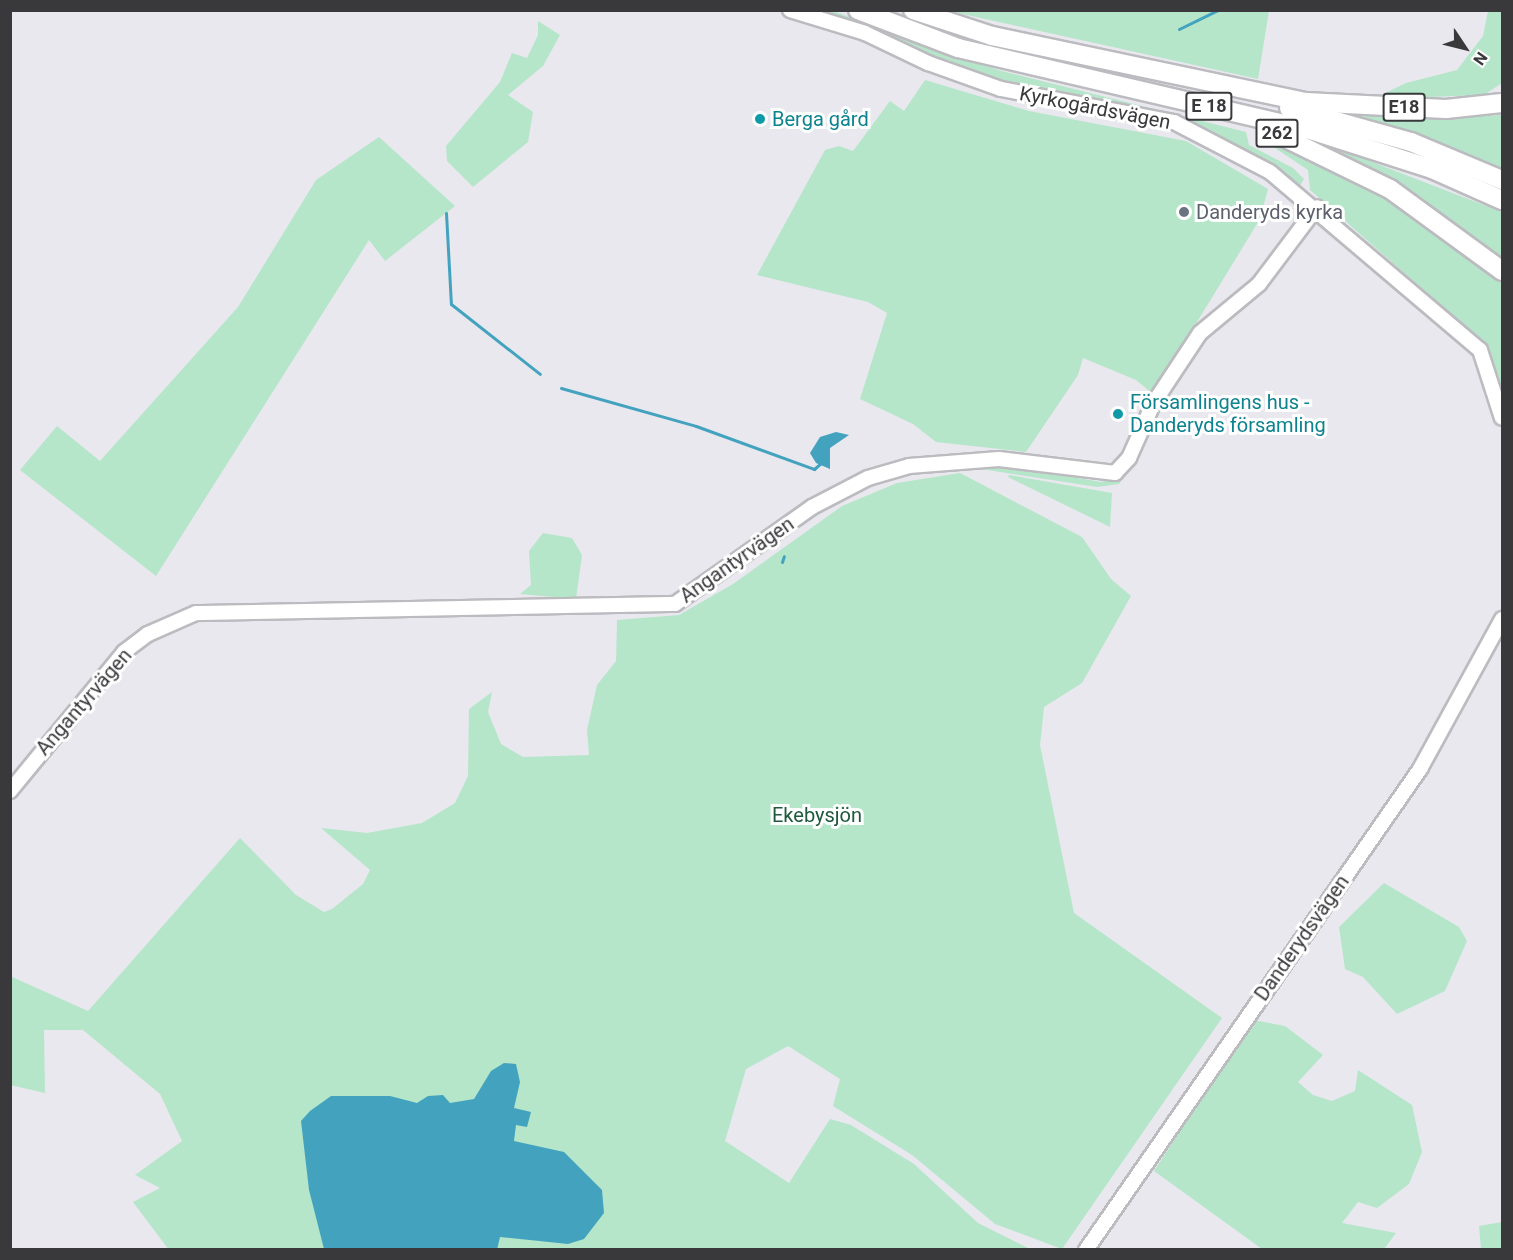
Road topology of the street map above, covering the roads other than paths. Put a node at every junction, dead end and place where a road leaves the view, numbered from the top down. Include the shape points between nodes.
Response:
1 (790, 10) edge
2 (858, 10) edge
3 (913, 10) edge
4 (1043, 68) junction
5 (1160, 73) junction
6 (1503, 103) edge
7 (1503, 180) edge
8 (1503, 200) edge
9 (1317, 207) junction
10 (1503, 271) edge
11 (1503, 418) edge
12 (1503, 619) edge
13 (10, 791) edge
14 (1086, 1250) edge

1 - 9 street, Kyrkogårdsvägen via 865,33 928,63 1001,89 1174,122 1270,172
2 - 4 highway, E 18 via 958,48
3 - 5 highway, E 18 via 992,36
4 - 8 highway, E 18 via 1307,129 1432,169
4 - 10 highway, 262 via 1218,113 1310,147 1390,189
5 - 6 highway, E18 via 1306,102 1446,109
5 - 7 highway, E 18 via 1411,142
9 - 11 street, Kyrkogårdsvägen via 1480,350
9 - 13 street, Angantyrvägen via 1259,284 1200,333 1153,404 1129,458 1115,473 999,459 919,465 868,478 813,507 675,604 195,614 147,634 124,652
12 - 14 street, Danderydsvägen via 1420,769

